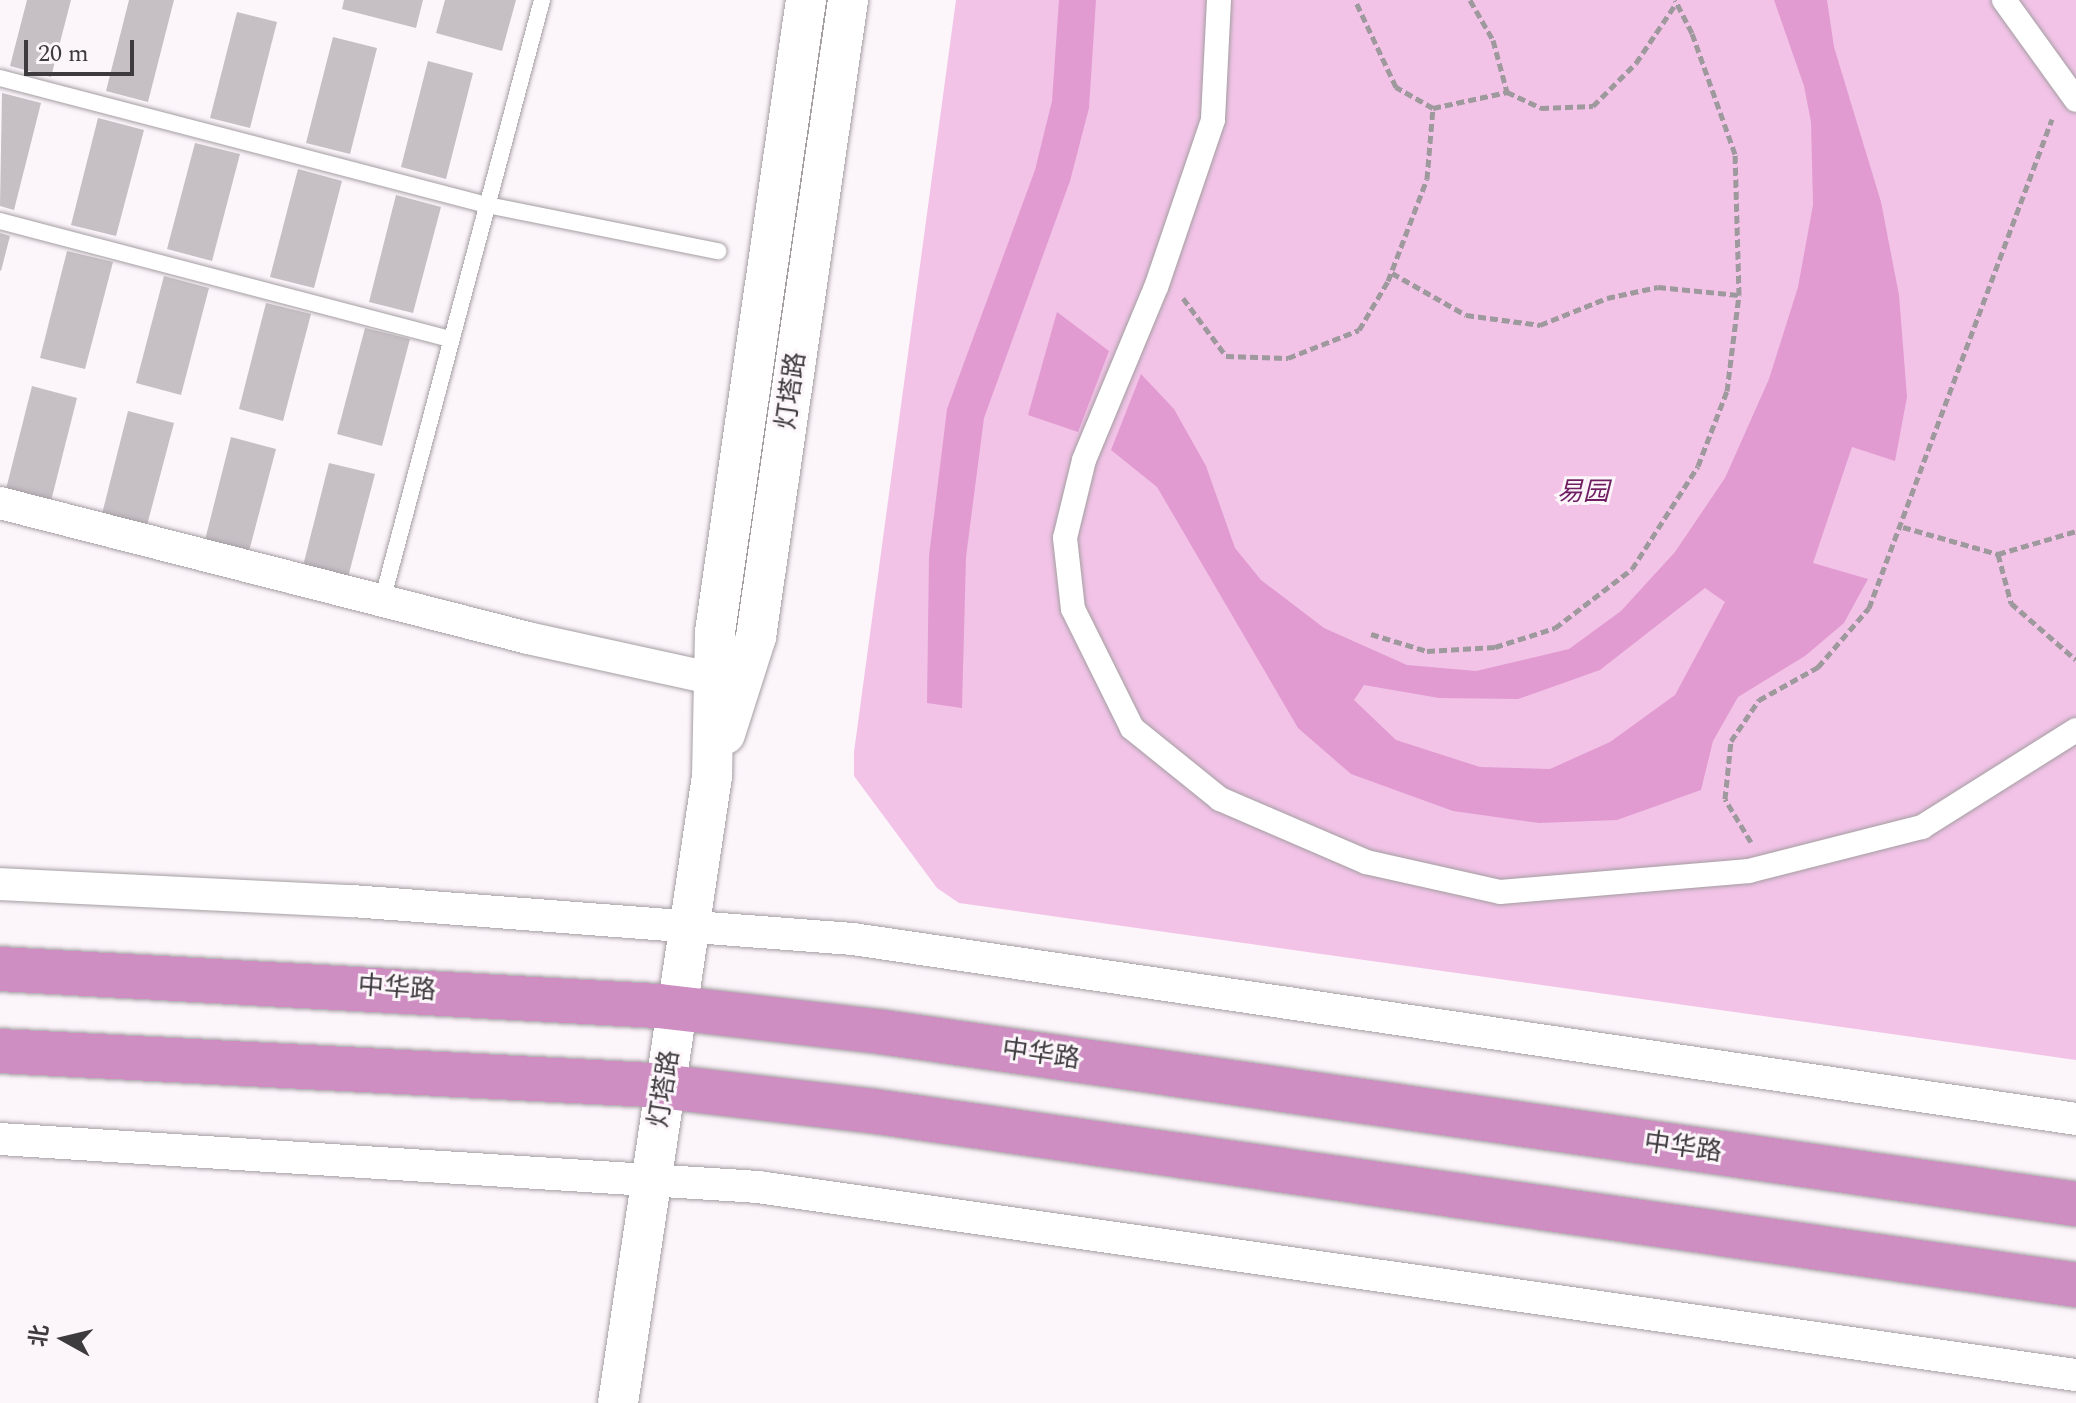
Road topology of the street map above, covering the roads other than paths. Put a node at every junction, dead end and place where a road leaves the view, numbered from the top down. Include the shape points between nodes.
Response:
1 (542, 0) edge
2 (806, 0) edge
3 (848, 0) edge
4 (1219, 0) edge
5 (2004, 0) edge
6 (0, 78) edge
7 (2070, 92) edge
8 (487, 205) junction
9 (0, 221) edge
10 (718, 251) dead end
11 (451, 339) junction
12 (0, 503) edge
13 (382, 601) junction
14 (714, 679) junction
15 (2076, 730) edge
16 (712, 776) junction
17 (0, 884) edge
18 (690, 927) junction
19 (0, 969) edge
20 (678, 1008) junction
21 (0, 1051) edge
22 (665, 1087) junction
23 (2076, 1119) edge
24 (0, 1139) edge
25 (652, 1179) junction
26 (2076, 1204) edge
27 (2076, 1285) edge
28 (2076, 1375) edge
29 (618, 1403) edge

1 - 8 lane
2 - 14 street, 灯塔路 via 715,632
3 - 16 street, 灯塔路 via 756,637
4 - 15 street via 1213,120 1164,265 1084,460 1065,538 1073,609 1132,728 1220,799 1366,862 1500,892 1766,867 1922,827
5 - 7 street
6 - 8 lane
8 - 10 lane
8 - 11 lane
9 - 11 lane
11 - 13 lane
12 - 13 street
13 - 14 street
14 - 16 street, 灯塔路
16 - 18 street, 灯塔路
17 - 18 street via 352,901
18 - 20 street, 灯塔路
18 - 23 street via 853,939
19 - 20 highway, 中华路
20 - 22 street, 灯塔路
20 - 26 highway, 中华路 via 882,1032
21 - 22 highway
22 - 25 street, 灯塔路
22 - 27 highway via 888,1114
24 - 25 street
25 - 28 street via 758,1187
25 - 29 street, 灯塔路

